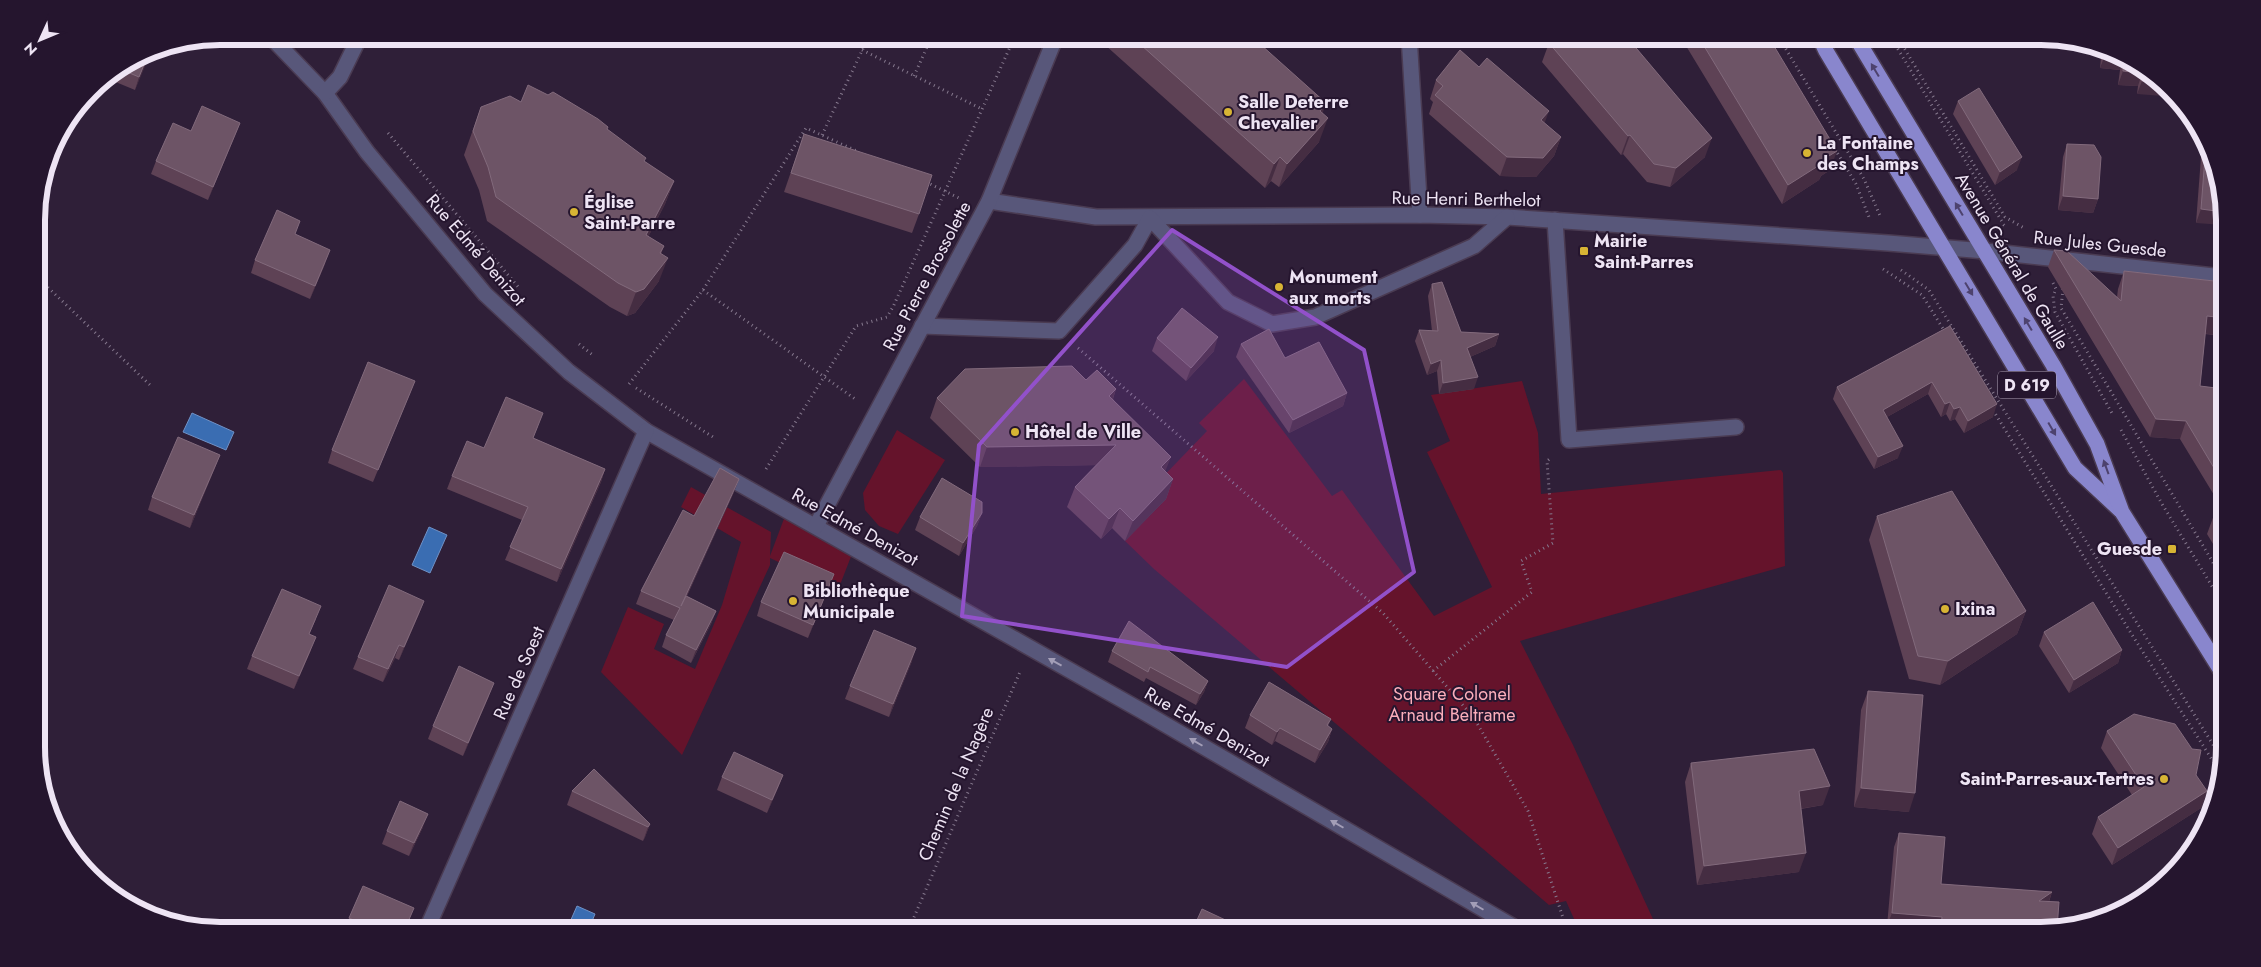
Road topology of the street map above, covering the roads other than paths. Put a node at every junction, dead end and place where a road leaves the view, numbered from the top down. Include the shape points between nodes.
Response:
1 (279, 45) edge
2 (356, 45) edge
3 (1052, 45) edge
4 (1411, 45) edge
5 (1823, 45) edge
6 (1859, 45) edge
7 (324, 93) junction
8 (989, 201) junction
9 (1420, 215) junction
10 (1507, 217) junction
11 (1150, 218) junction
12 (1555, 220) junction
13 (1943, 248) junction
14 (1985, 251) junction
15 (2216, 276) edge
16 (922, 326) junction
17 (1736, 427) dead end
18 (646, 431) junction
19 (2122, 512) junction
20 (816, 526) junction
21 (2216, 664) edge
22 (430, 922) edge
23 (1506, 922) edge

1 - 7 street, Rue Edmé Denizot
2 - 7 street via 340,77
3 - 8 street, Rue Pierre Brossolette
4 - 9 street
5 - 13 main road, Avenue Général de Gaulle / D 619
14 -> 6 main road, Avenue Général de Gaulle / D 619
7 - 18 street, Rue Edmé Denizot via 367,152 486,294 569,372
8 - 11 street, Rue Henri Berthelot via 1096,217
8 - 16 street, Rue Pierre Brossolette
9 - 10 street, Rue Henri Berthelot
9 - 11 street, Rue Henri Berthelot
10 - 11 street via 1474,246 1314,317 1272,324 1228,302
10 - 12 street, Rue Henri Berthelot
11 - 16 street via 1135,245 1059,332
12 - 13 street, Rue Henri Berthelot
12 - 17 street via 1569,440
13 - 14 street, Rue Jules Guesde
13 -> 19 main road, Avenue Général de Gaulle / D 619 via 2075,468
14 - 15 street, Rue Jules Guesde
19 -> 14 main road, Avenue Général de Gaulle / D 619 via 2097,444
16 - 20 street, Rue Pierre Brossolette
18 - 20 street, Rue Edmé Denizot
18 - 22 street, Rue de Soest
19 - 21 main road, Avenue Général de Gaulle / D 619
23 -> 20 street, Rue Edmé Denizot

